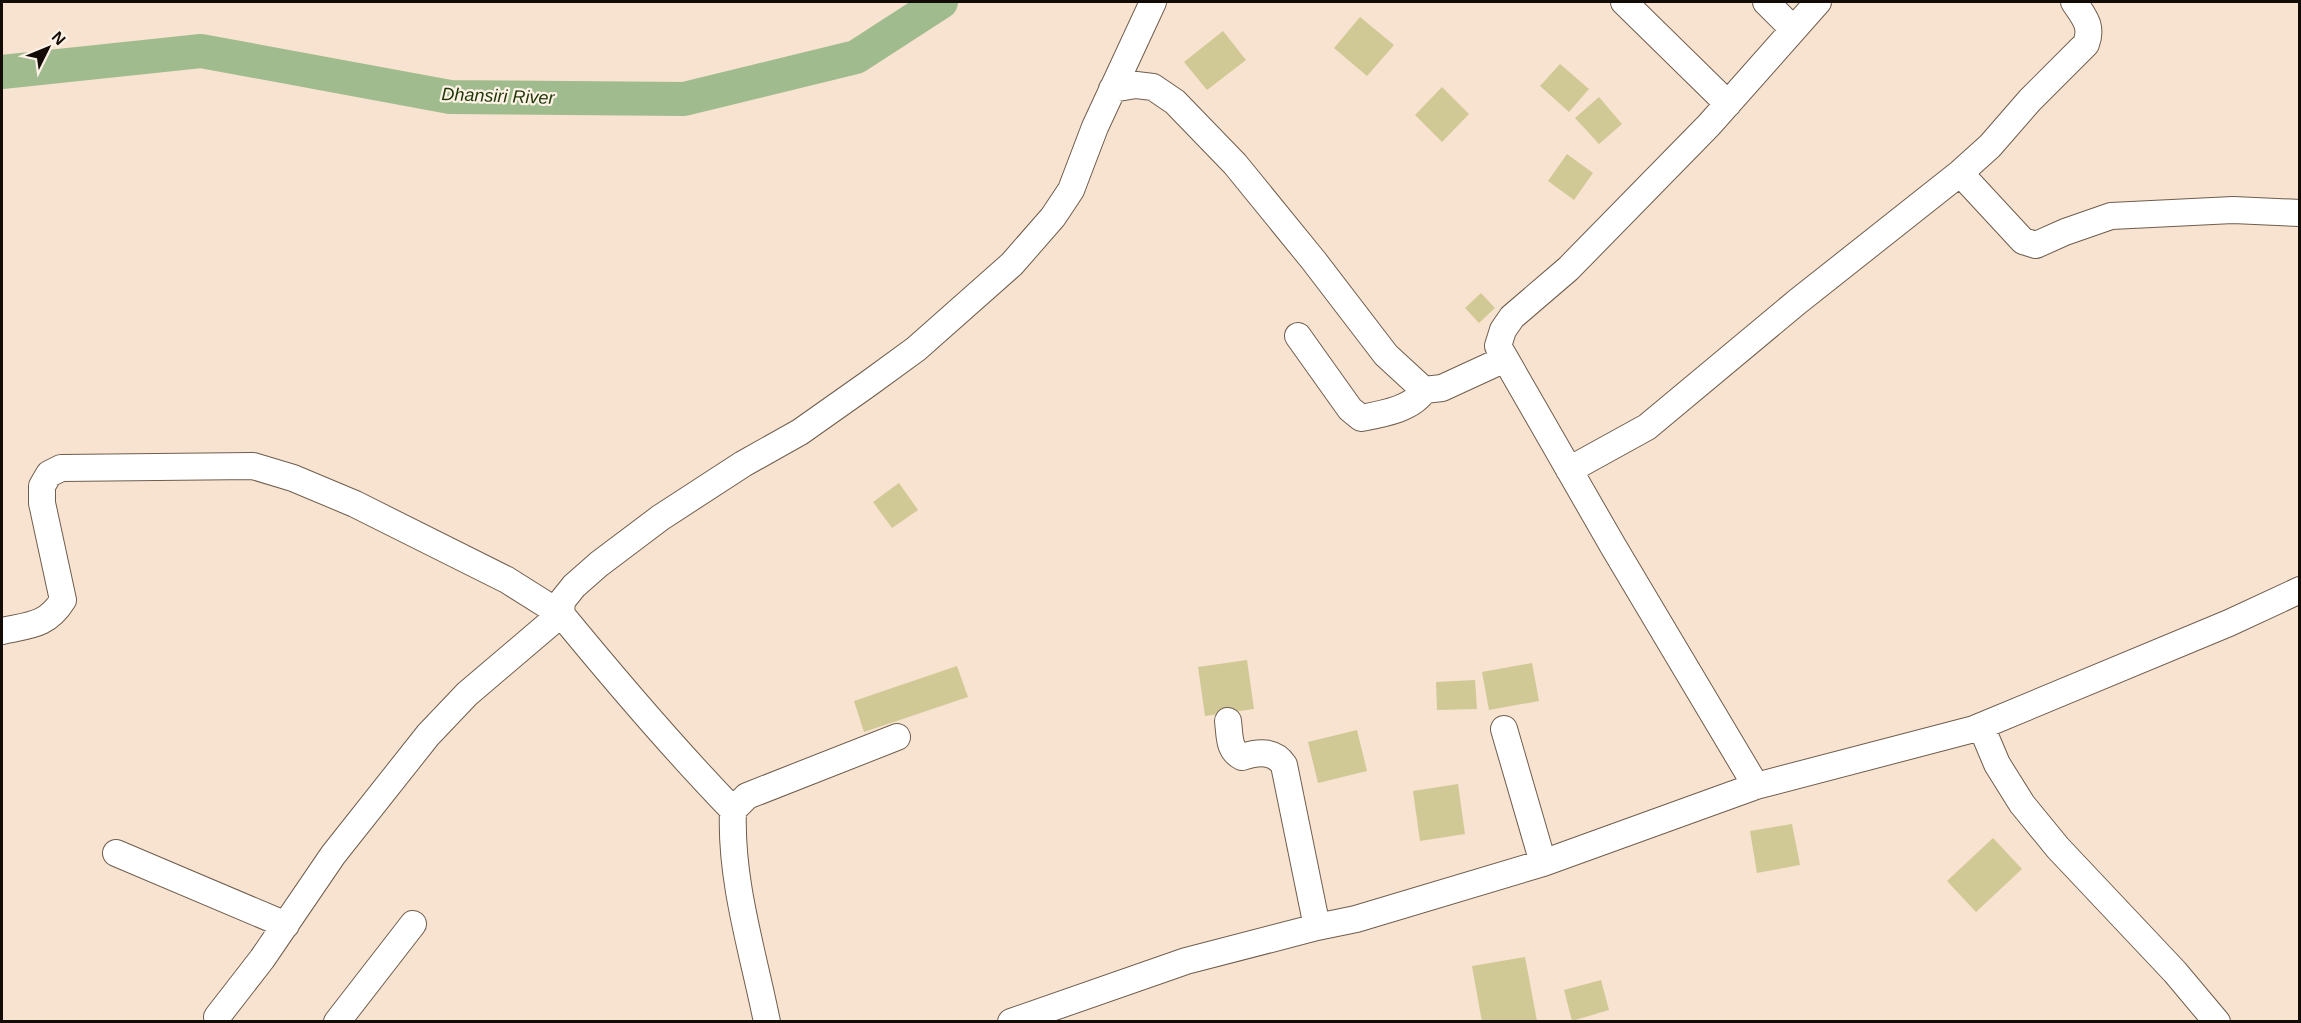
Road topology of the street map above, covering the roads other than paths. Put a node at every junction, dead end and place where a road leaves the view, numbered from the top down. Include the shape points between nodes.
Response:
1 (1153, 2) edge
2 (1624, 2) edge
3 (1766, 2) edge
4 (1818, 2) edge
5 (2074, 2) edge
6 (1793, 29) junction
7 (1112, 89) junction
8 (1728, 104) junction
9 (1960, 173) junction
10 (2290, 212) edge
11 (2300, 234) edge
12 (1298, 336) dead end
13 (1505, 359) junction
14 (1424, 390) junction
15 (1569, 470) junction
16 (2300, 590) edge
17 (561, 614) junction
18 (2, 631) edge
19 (1228, 721) dead end
20 (1981, 726) junction
21 (1504, 729) dead end
22 (897, 737) dead end
23 (1756, 786) junction
24 (734, 810) junction
25 (116, 854) dead end
26 (1543, 863) junction
27 (413, 924) dead end
28 (286, 925) junction
29 (1317, 927) junction
30 (217, 1017) dead end
31 (337, 1022) edge
32 (767, 1022) edge
33 (1011, 1022) edge
34 (2217, 1022) edge

1 - 7 street
2 - 8 street
3 - 6 street
4 - 6 street
5 - 9 street via 2087,22 2090,34 2086,44
6 - 8 street
7 - 14 street via 1136,84 1153,87 1175,102 1235,164 1386,355
7 - 17 street via 1071,190 1012,264 916,349 868,384 800,432 660,518 599,564 562,601
8 - 13 street via 1568,269 1512,317 1498,346
9 - 10 street via 2023,241 2036,245 2111,216 2233,210
9 - 15 street via 1647,427
10 - 11 street
12 - 14 street via 1350,409 1361,418 1410,404
13 - 14 street via 1442,388
13 - 15 street
15 - 23 street
16 - 20 street
17 - 18 street via 507,580 355,504 253,466 61,468 49,474 42,486 42,503 63,600 55,613 39,623
17 - 24 street via 679,754
17 - 28 street via 467,694 428,735 333,855
19 - 29 street via 1235,753 1242,758 1272,753 1284,765
20 - 23 street
20 - 34 street via 1997,764 2022,804
21 - 26 street
22 - 24 street via 747,796
23 - 26 street
24 - 32 street via 737,879
25 - 28 street
26 - 29 street
27 - 31 street
28 - 30 street
29 - 33 street via 1186,961

